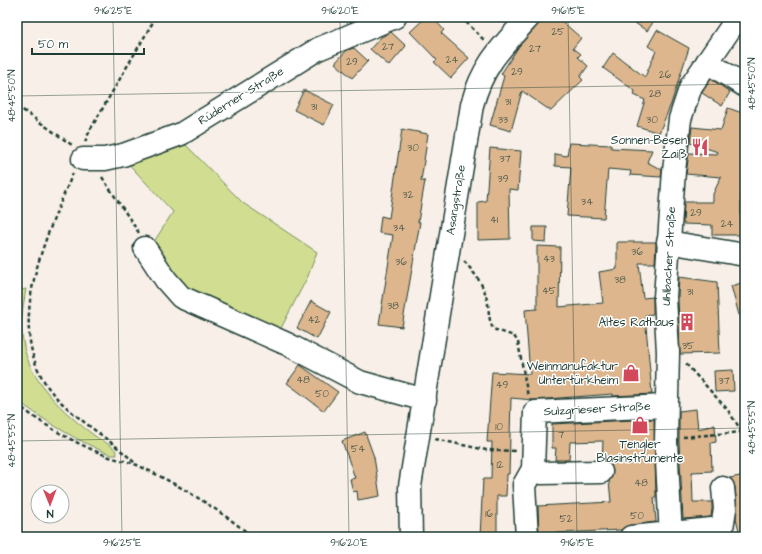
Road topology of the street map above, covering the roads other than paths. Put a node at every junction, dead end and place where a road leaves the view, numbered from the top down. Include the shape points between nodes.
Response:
1 (395, 17) edge
2 (528, 17) edge
3 (738, 17) edge
4 (706, 62) junction
5 (745, 86) edge
6 (86, 157) road end
7 (668, 242) junction
8 (145, 248) road end
9 (745, 255) edge
10 (425, 400) junction
11 (666, 406) junction
12 (533, 469) junction
13 (600, 472) dead end
14 (724, 488) dead end
15 (671, 536) edge
16 (411, 537) edge
17 (527, 537) edge
18 (631, 537) edge

1 - 6 street, Rüderner Straße via 318,49 181,134 129,154 105,159
2 - 10 street, Asangstraße via 487,65 472,105
3 - 4 street, Uhlbacher Straße
4 - 5 street
4 - 7 street, Uhlbacher Straße via 691,86 680,119
7 - 9 street
7 - 11 street, Uhlbacher Straße via 665,297 668,352
8 - 10 street via 166,280 181,297 288,344 360,382
10 - 16 street, Asangstraße via 409,497
11 - 12 street, Sulzgrieser Straße via 535,412
11 - 15 street, Uhlbacher Straße
12 - 13 street via 541,473
12 - 17 street, Sulzgrieser Straße via 524,485
14 - 15 street via 726,509 722,528
15 - 18 street

